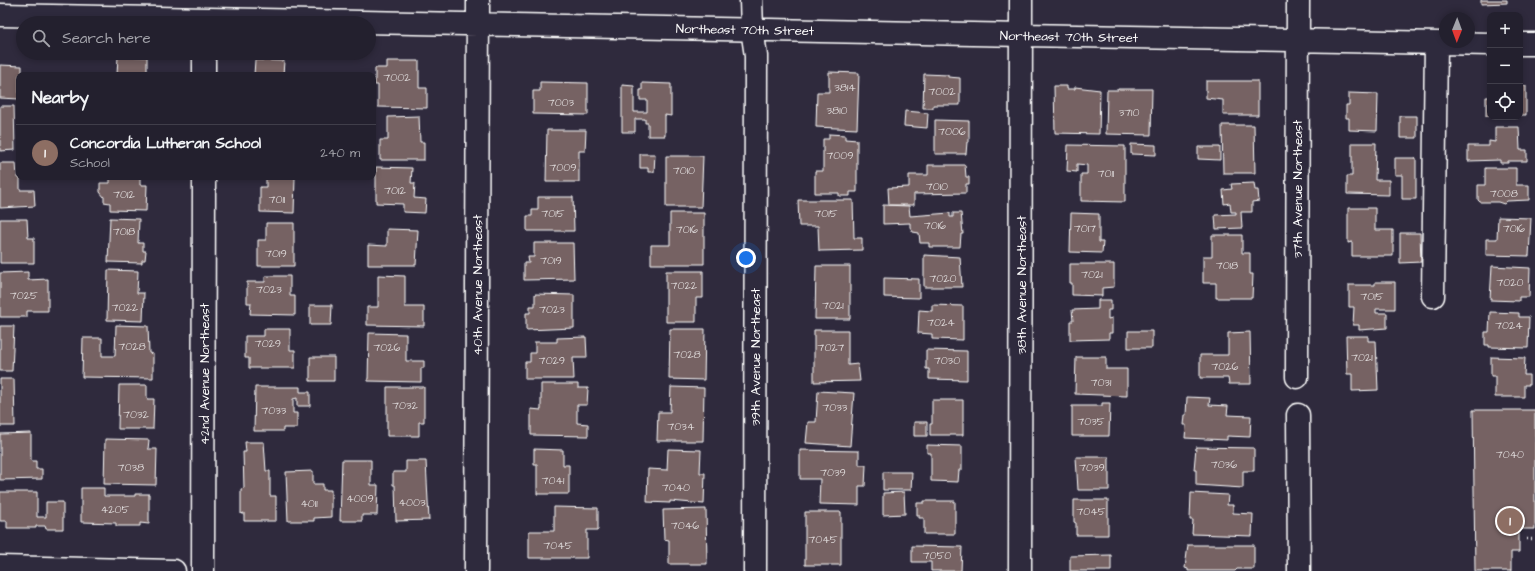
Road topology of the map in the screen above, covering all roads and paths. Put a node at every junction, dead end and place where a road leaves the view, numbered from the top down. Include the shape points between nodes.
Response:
1 (176, 0) edge
2 (478, 0) edge
3 (751, 0) edge
4 (1021, 0) edge
5 (1298, 0) edge
6 (0, 15) edge
7 (32, 16) edge
8 (186, 16) edge
9 (376, 23) edge
10 (478, 24) junction
11 (752, 29) junction
12 (1021, 35) junction
13 (1298, 40) junction
14 (1436, 43) junction
15 (1487, 44) edge
16 (1523, 44) edge
17 (1535, 44) edge
18 (204, 60) edge
19 (204, 72) edge
20 (204, 180) edge
21 (1433, 296) dead end
22 (1297, 377) dead end
23 (1298, 415) dead end
24 (1527, 539) dead end
25 (1535, 539) edge
26 (0, 567) edge
27 (174, 571) edge
28 (203, 571) edge
29 (476, 571) edge
30 (755, 571) edge
31 (1020, 571) edge
32 (1299, 571) edge

1 - 8 street
2 - 10 street, 40th Avenue Northeast
3 - 11 street, 39th Avenue Northeast
4 - 12 street, 38th Avenue Northeast
5 - 13 street, 37th Avenue Northeast
6 - 7 street, Northeast 70th Street
9 - 10 street, Northeast 70th Street
10 - 11 street, Northeast 70th Street
10 - 29 street, 40th Avenue Northeast
11 - 12 street, Northeast 70th Street
11 - 30 street, 39th Avenue Northeast via 756,56
12 - 13 street, Northeast 70th Street
12 - 31 street, 38th Avenue Northeast
13 - 14 street, Northeast 70th Street
13 - 22 street, 37th Avenue Northeast
14 - 15 street, Northeast 70th Street
14 - 21 street
16 - 17 street
18 - 19 street
20 - 28 street, 42nd Avenue Northeast
23 - 32 street
24 - 25 path
26 - 27 street

